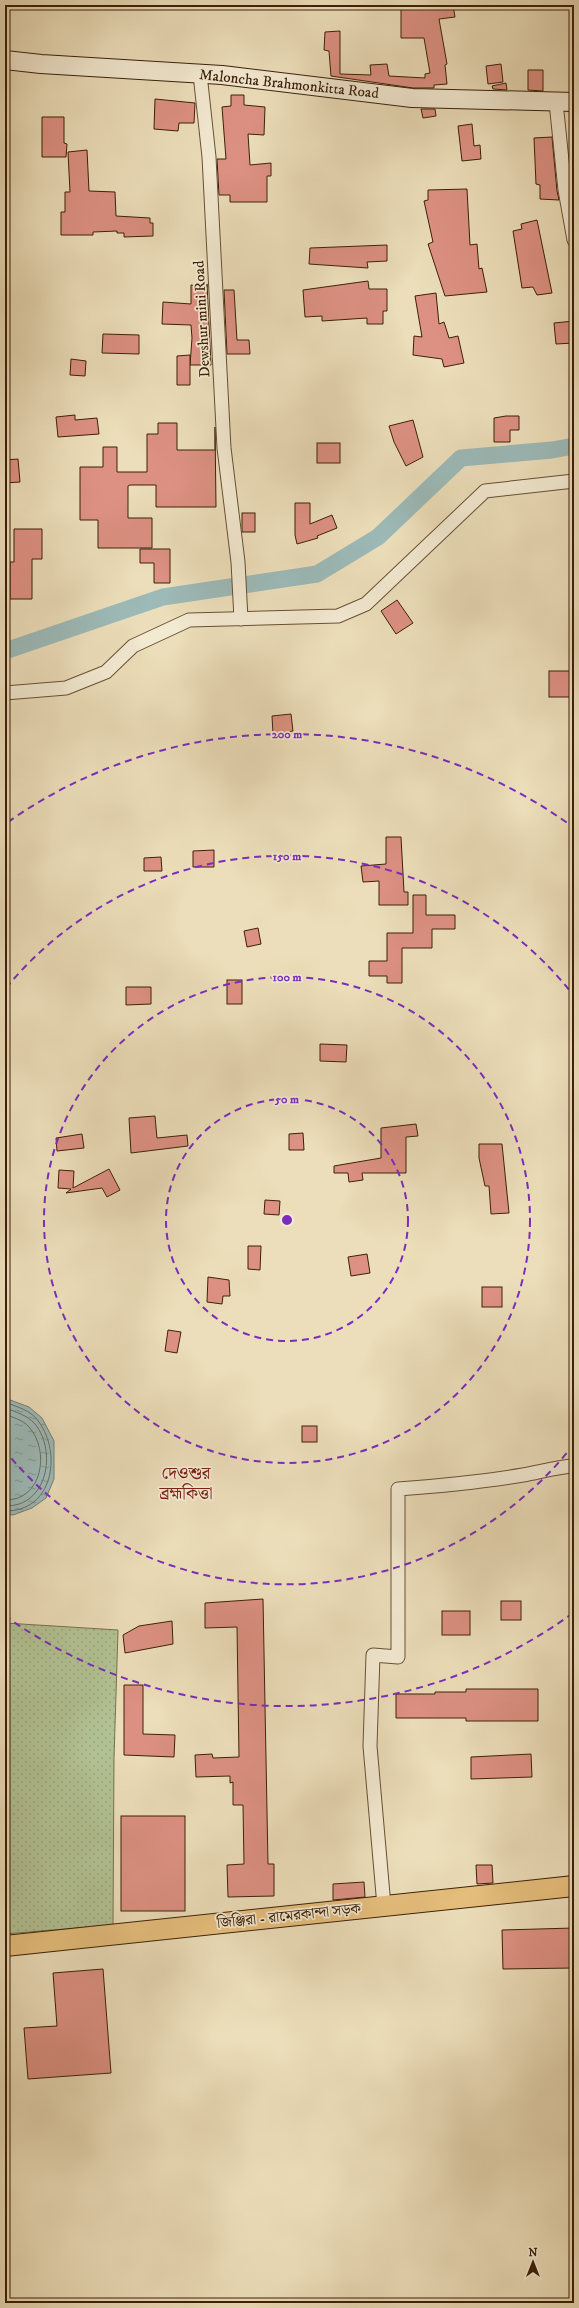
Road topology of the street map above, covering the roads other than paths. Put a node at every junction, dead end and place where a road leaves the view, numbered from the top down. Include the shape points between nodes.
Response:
1 (5, 60) edge
2 (200, 74) junction
3 (565, 102) edge
4 (574, 240) edge
5 (574, 481) edge
6 (241, 619) junction
7 (5, 693) edge
8 (574, 1466) edge
9 (574, 1886) edge
10 (384, 1906) junction
11 (5, 1946) edge

1 - 2 street, Maloncha Brahmonkitta Road
2 - 3 street, Maloncha Brahmonkitta Road via 412,98
2 - 6 street, Dewshur mini Road via 209,158 224,448 238,562
3 - 4 street via 565,190
5 - 6 street via 485,491 366,604 338,616
6 - 7 street via 189,620 133,646 106,672 66,688
8 - 10 street via 439,1486 398,1489 398,1657 373,1655 370,1738
9 - 10 main road, জিঞ্জিরা - রামেরকান্দা সড়ক
10 - 11 main road, জিঞ্জিরা - রামেরকান্দা সড়ক

